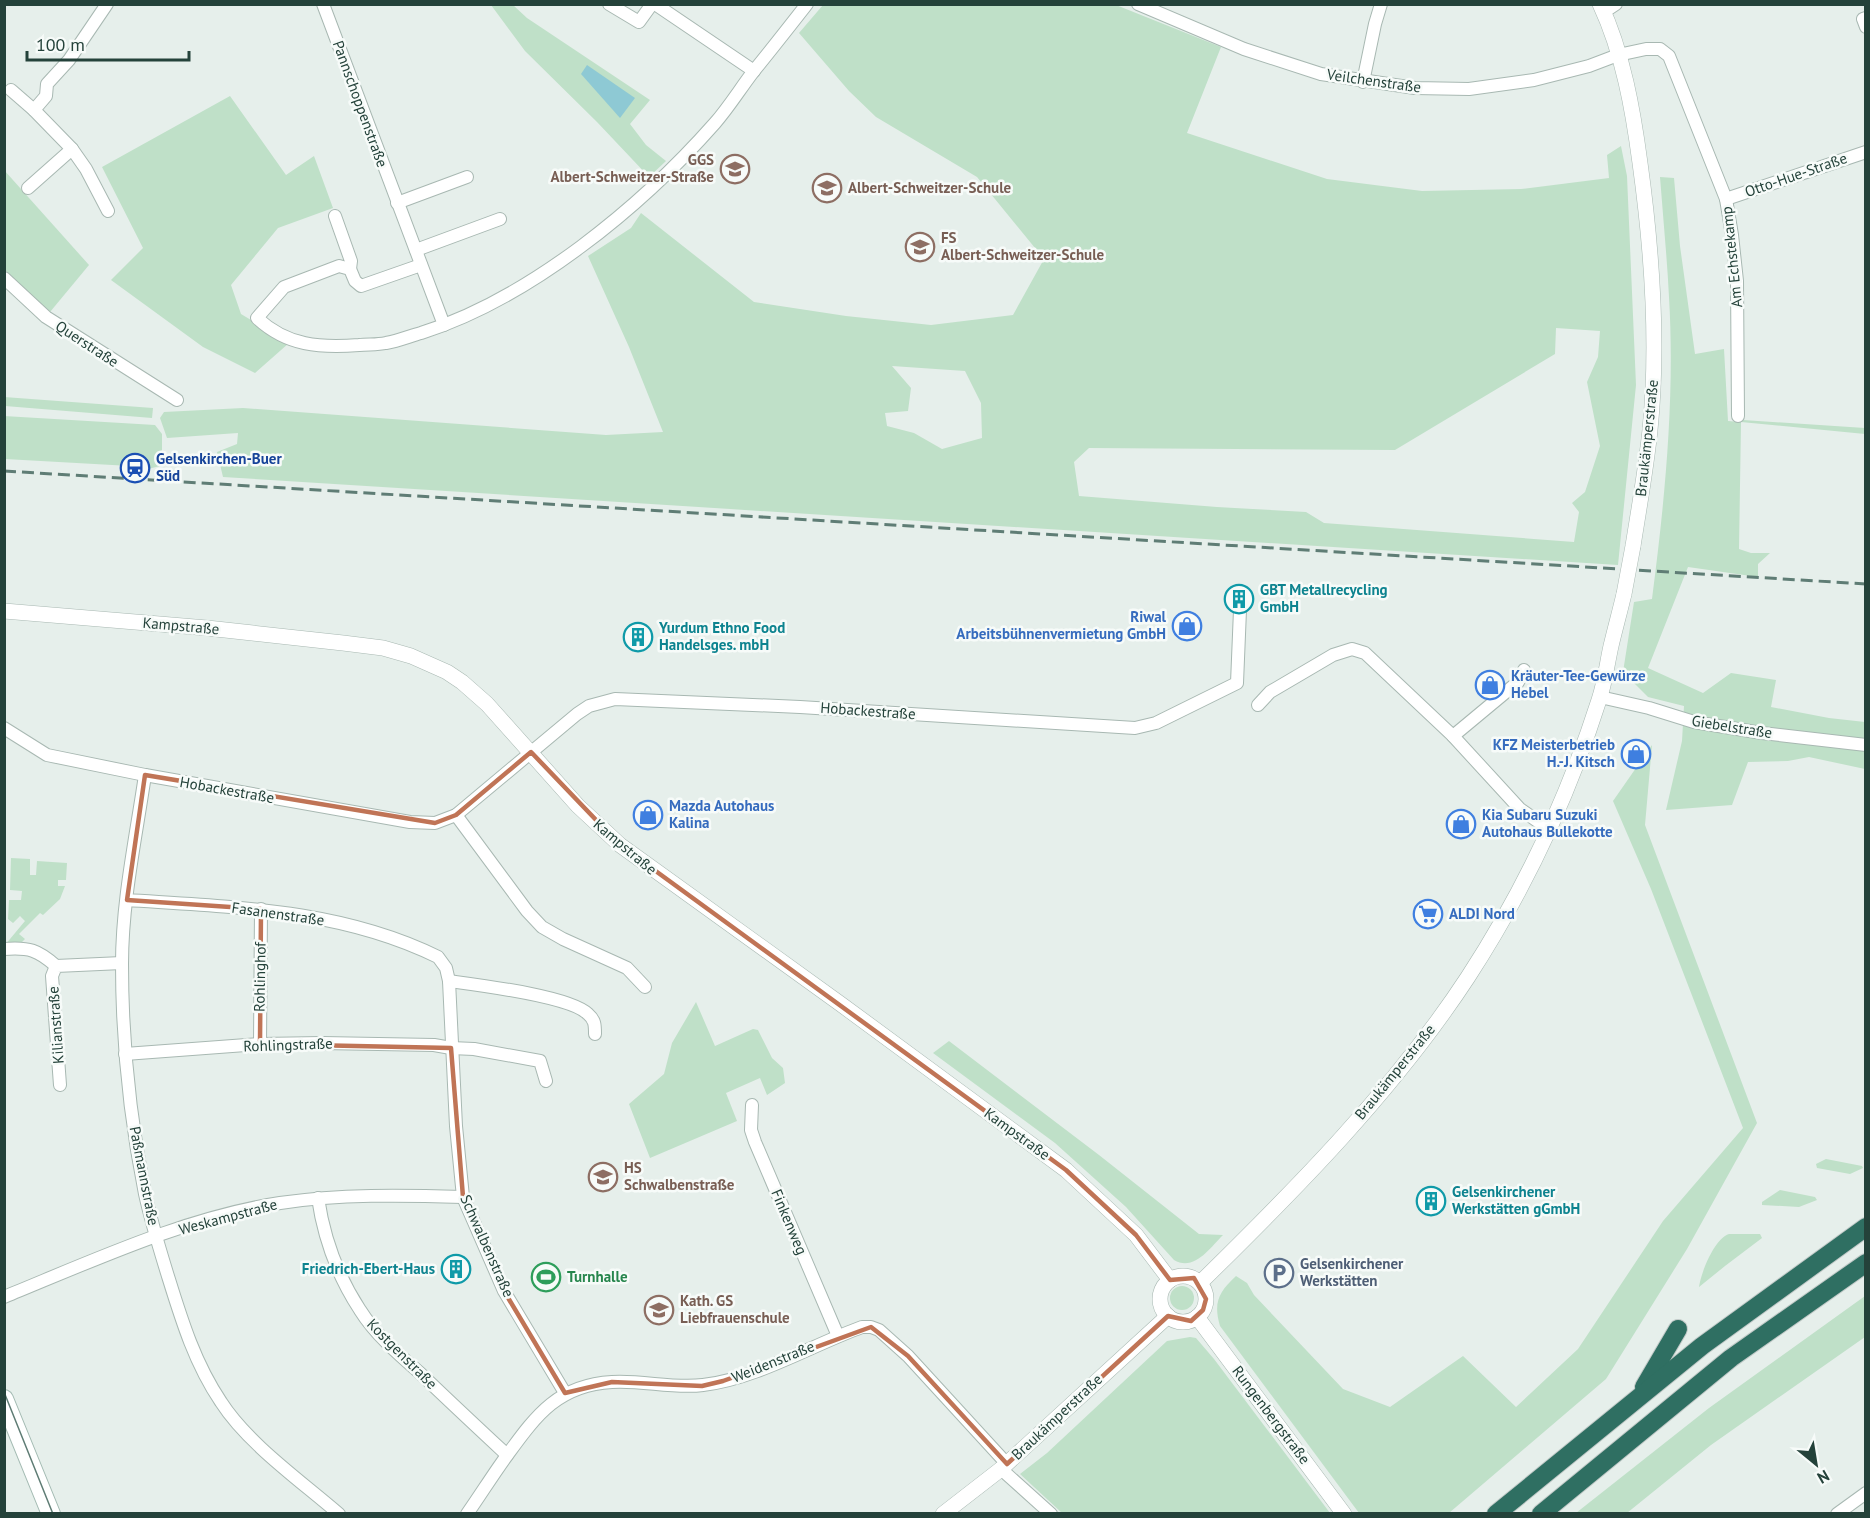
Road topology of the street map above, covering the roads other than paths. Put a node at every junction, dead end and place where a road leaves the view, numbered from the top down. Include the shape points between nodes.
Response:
1 (107, 4) edge
2 (323, 4) edge
3 (609, 4) edge
4 (653, 4) edge
5 (807, 4) edge
6 (1138, 4) edge
7 (1173, 4) edge
8 (1381, 4) edge
9 (1607, 7) edge
10 (1168, 17) junction
11 (1866, 18) edge
12 (1866, 27) edge
13 (1618, 56) junction
14 (754, 71) junction
15 (1363, 82) junction
16 (11, 90) dead end
17 (34, 110) junction
18 (72, 148) junction
19 (1866, 152) edge
20 (467, 177) dead end
21 (28, 188) dead end
22 (1726, 199) junction
23 (397, 203) junction
24 (108, 211) dead end
25 (335, 216) dead end
26 (500, 219) dead end
27 (416, 250) junction
28 (421, 266) junction
29 (350, 269) junction
30 (4, 278) edge
31 (444, 325) junction
32 (177, 400) dead end
33 (1738, 416) dead end
34 (1240, 610) dead end
35 (4, 611) edge
36 (1524, 670) dead end
37 (1600, 697) junction
38 (1258, 705) dead end
39 (4, 728) edge
40 (1453, 736) junction
41 (1866, 745) edge
42 (531, 752) junction
43 (145, 775) junction
44 (456, 815) junction
45 (1549, 829) junction
46 (127, 900) junction
47 (261, 909) junction
48 (4, 949) edge
49 (425, 951) joint
50 (122, 963) junction
51 (56, 966) junction
52 (449, 981) junction
53 (645, 987) dead end
54 (596, 1034) dead end
55 (260, 1044) junction
56 (451, 1048) junction
57 (125, 1054) junction
58 (546, 1081) dead end
59 (60, 1085) dead end
60 (752, 1105) dead end
61 (463, 1197) junction
62 (318, 1198) junction
63 (1866, 1227) edge
64 (156, 1237) junction
65 (1866, 1263) edge
66 (1170, 1280) junction
67 (1200, 1283) junction
68 (4, 1297) edge
69 (1168, 1316) junction
70 (1197, 1317) junction
71 (1678, 1329) dead end
72 (838, 1336) junction
73 (565, 1393) junction
74 (1639, 1396) junction
75 (4, 1399) edge
76 (507, 1455) junction
77 (1004, 1466) junction
78 (1865, 1494) edge
79 (51, 1514) edge
80 (339, 1514) edge
81 (467, 1514) edge
82 (943, 1514) edge
83 (1051, 1514) edge
84 (1344, 1514) edge
85 (1496, 1514) edge
86 (1541, 1514) edge
87 (1837, 1514) edge

1 - 17 street via 69,60 47,84 45,96
2 - 23 street, Pannschoppenstraße
3 - 4 street via 639,22
4 - 14 street
5 - 14 street
6 - 10 street, Veilchenstraße
7 - 10 street
8 - 15 street
9 - 13 street, Braukämperstraße
10 - 15 street, Veilchenstraße via 1321,75
11 - 12 street
13 - 15 street, Veilchenstraße via 1533,80 1469,89
13 - 22 street, Am Echstekamp via 1646,49 1670,56
13 - 37 street, Braukämperstraße, bridge via 1635,124 1644,192 1653,312 1653,374 1650,428 1633,546
14 - 31 street via 716,122 638,202 522,286
16 - 17 street
17 - 18 street
18 - 21 street
18 - 24 street
19 - 22 street, Otto-Hue-Straße
20 - 23 street
22 - 33 street, Am Echstekamp via 1737,281
23 - 27 street, Pannschoppenstraße
25 - 29 street via 351,261
26 - 27 street
27 - 28 street, Pannschoppenstraße
28 - 29 street via 361,286
28 - 31 street, Pannschoppenstraße
29 - 31 street via 339,266 284,287 257,318 283,337 312,345 387,343
30 - 32 street, Querstraße via 46,317
34 - 42 street, Hobackestraße via 1237,683 1156,723 1135,728 615,699 589,706
35 - 42 street, Kampstraße via 383,648 431,664 462,682 488,704
36 - 40 street via 1518,682
37 - 41 street, Giebelstraße via 1694,722
37 - 45 street, Braukämperstraße
38 - 40 street via 1270,692 1333,655 1352,649 1365,653
39 - 43 street, Hobackestraße via 47,755
40 - 45 street via 1520,809
42 - 44 street, Hobackestraße
42 - 66 street, Kampstraße via 578,806 620,845 1066,1170 1136,1235
43 - 44 street, Hobackestraße via 410,822 435,823
43 - 46 street, Paßmannstraße
44 - 53 street via 542,927 627,968
45 - 67 street, Braukämperstraße via 1505,917 1424,1039 1332,1147
46 - 47 street, Fasanenstraße
46 - 50 street, Paßmannstraße
47 - 49 street, Fasanenstraße via 356,927
47 - 55 street, Rohlinghof
48 - 51 street, Kilianstraße via 26,948
49 - 52 street, Schwalbenstraße via 438,957
50 - 51 street, Kilianstraße
50 - 57 street, Paßmannstraße
51 - 59 street, Kilianstraße via 52,976
52 - 54 street via 506,989 577,1007 595,1022
52 - 56 street, Schwalbenstraße
55 - 56 street, Rohlingstraße
55 - 57 street, Rohlingstraße
56 - 58 street via 540,1061
56 - 61 street, Schwalbenstraße
57 - 64 street, Paßmannstraße via 145,1196
60 - 72 street, Finkenweg via 751,1130 755,1142
61 - 62 street, Weskampstraße
61 - 73 street, Schwalbenstraße via 504,1291
62 - 64 street, Weskampstraße via 236,1212
62 - 76 street, Kostgenstraße via 333,1258 361,1311 386,1341
63 - 74 highway
64 - 68 street, Weskampstraße
64 - 80 street, Paßmannstraße via 183,1326 221,1403 254,1440
65 - 86 highway via 1731,1358
66 - 67 street via 1188,1276
66 - 69 street via 1164,1285 1160,1301
67 - 70 street via 1206,1299
69 - 70 street via 1180,1322
69 - 77 street, Braukämperstraße
70 - 84 street, Rungenbergstraße
71 - 74 highway
72 - 73 street, Weidenstraße via 745,1376 702,1386 612,1382
72 - 77 street, Weidenstraße via 862,1327 879,1330 926,1373
73 - 76 street, Weidenstraße via 538,1414
74 - 85 highway
75 - 79 main road
76 - 81 street, Weidenstraße
77 - 82 street, Braukämperstraße
77 - 83 street, Weidenstraße
78 - 87 street

